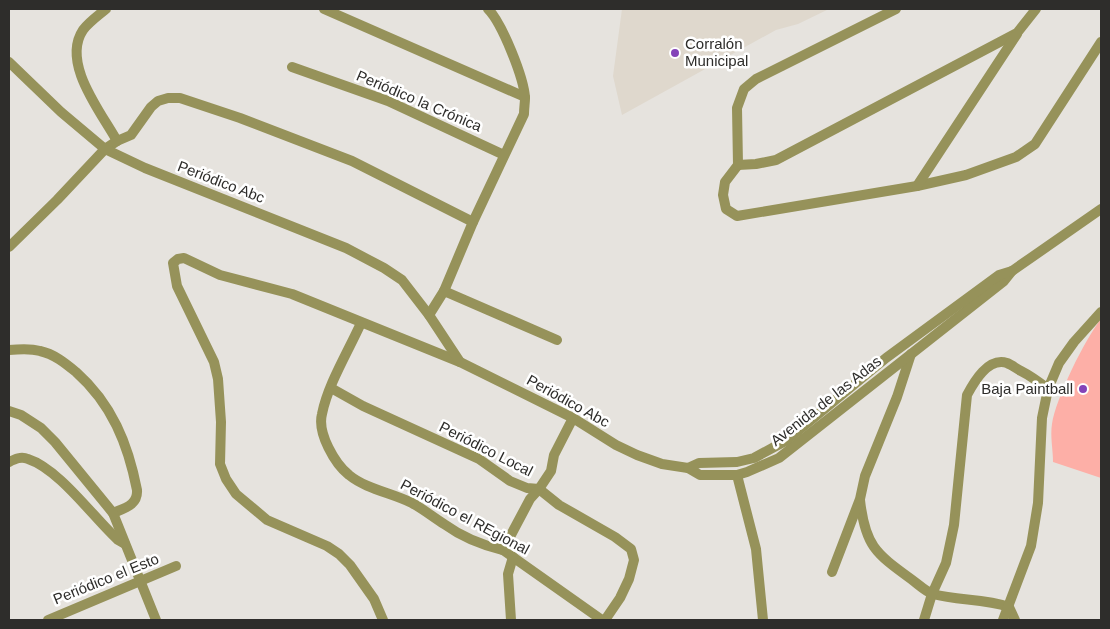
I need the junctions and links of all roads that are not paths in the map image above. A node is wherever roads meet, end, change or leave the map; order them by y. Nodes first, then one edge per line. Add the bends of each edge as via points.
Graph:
1 (106, 9) edge
2 (324, 9) edge
3 (488, 9) edge
4 (896, 9) edge
5 (1036, 9) edge
6 (1017, 33) junction
7 (1101, 42) edge
8 (9, 62) edge
9 (292, 67) dead end
10 (525, 97) junction
11 (116, 141) junction
12 (106, 149) junction
13 (504, 155) junction
14 (738, 165) junction
15 (917, 186) junction
16 (1101, 209) edge
17 (473, 222) junction
18 (9, 247) edge
19 (1012, 271) junction
20 (444, 291) junction
21 (1101, 312) edge
22 (429, 316) junction
23 (362, 324) junction
24 (557, 340) dead end
25 (9, 350) edge
26 (911, 354) junction
27 (460, 362) junction
28 (331, 388) junction
29 (1048, 389) junction
30 (9, 411) edge
31 (573, 418) junction
32 (9, 462) edge
33 (688, 468) junction
34 (737, 474) junction
35 (540, 489) junction
36 (860, 499) junction
37 (113, 513) junction
38 (126, 544) junction
39 (503, 550) junction
40 (513, 557) junction
41 (176, 566) dead end
42 (832, 572) dead end
43 (141, 581) junction
44 (932, 594) junction
45 (1008, 607) junction
46 (48, 620) edge
47 (156, 620) edge
48 (384, 620) edge
49 (511, 620) edge
50 (604, 620) edge
51 (763, 620) edge
52 (924, 620) edge
53 (1003, 620) edge
54 (1015, 620) edge

1 - 11 street via 84,30 77,44 76,59 82,80
2 - 10 street
3 - 10 street via 504,35
4 - 14 street via 756,79 744,89 737,108
5 - 6 street
6 - 14 street via 776,160
6 - 15 street
7 - 15 street via 1035,144 1016,157 974,172
8 - 12 street, Periódico Abc via 61,112
9 - 13 street, Periódico la Crónica via 388,101
10 - 13 street via 524,114
11 - 12 street
11 - 17 street via 131,135 158,101 180,98 352,162
12 - 18 street
12 - 22 street, Periódico Abc via 144,168 346,248 402,280
13 - 17 street
14 - 15 street via 725,182 723,195 726,209 737,216
16 - 19 street, Avenida de las Adas
17 - 20 street
19 - 26 street, Avenida de las Adas via 1004,281
19 - 33 street, Avenida de las Adas via 1000,275 886,358 787,440 754,458 699,463
20 - 22 street
20 - 24 street
21 - 29 street via 1064,356
22 - 27 street, Periódico Abc
23 - 27 street
23 - 28 street, Periódico el REgional
23 - 48 street via 292,294 220,275 184,258 174,263 177,286 214,362 221,422 220,464 226,479 236,494 267,520 339,554 374,599
25 - 37 street via 38,350 49,354 83,378 103,400 127,450 138,497 133,504
26 - 34 street, Avenida de las Adas via 778,458
26 - 36 street via 865,476
27 - 31 street, Periódico Abc
28 - 35 street, Periódico Local via 479,459 510,481
28 - 39 street, Periódico el REgional via 321,416 322,430 334,457 349,475 412,503 463,536 484,546
29 - 44 street via 1005,362 994,363 984,370 966,395 954,525 946,563
29 - 45 street via 1042,418 1038,503 1031,546
30 - 37 street via 41,428
31 - 33 street, Periódico Abc via 637,455 662,464
31 - 35 street
32 - 38 street via 26,458 40,464 55,475 118,540
33 - 34 street, Avenida de las Adas via 700,475
34 - 51 street via 756,549
35 - 39 street via 530,499
35 - 50 street, Periódico Local via 559,505 619,540 634,554 620,598
36 - 42 street
36 - 44 street via 866,535 875,550
37 - 38 street
38 - 43 street
39 - 40 street, Periódico el REgional
40 - 49 street via 508,574
40 - 50 street, Periódico el REgional
41 - 43 street, Periódico el Esto
43 - 46 street, Periódico el Esto
43 - 47 street
44 - 45 street via 997,602
44 - 52 street
45 - 53 street
45 - 54 street

